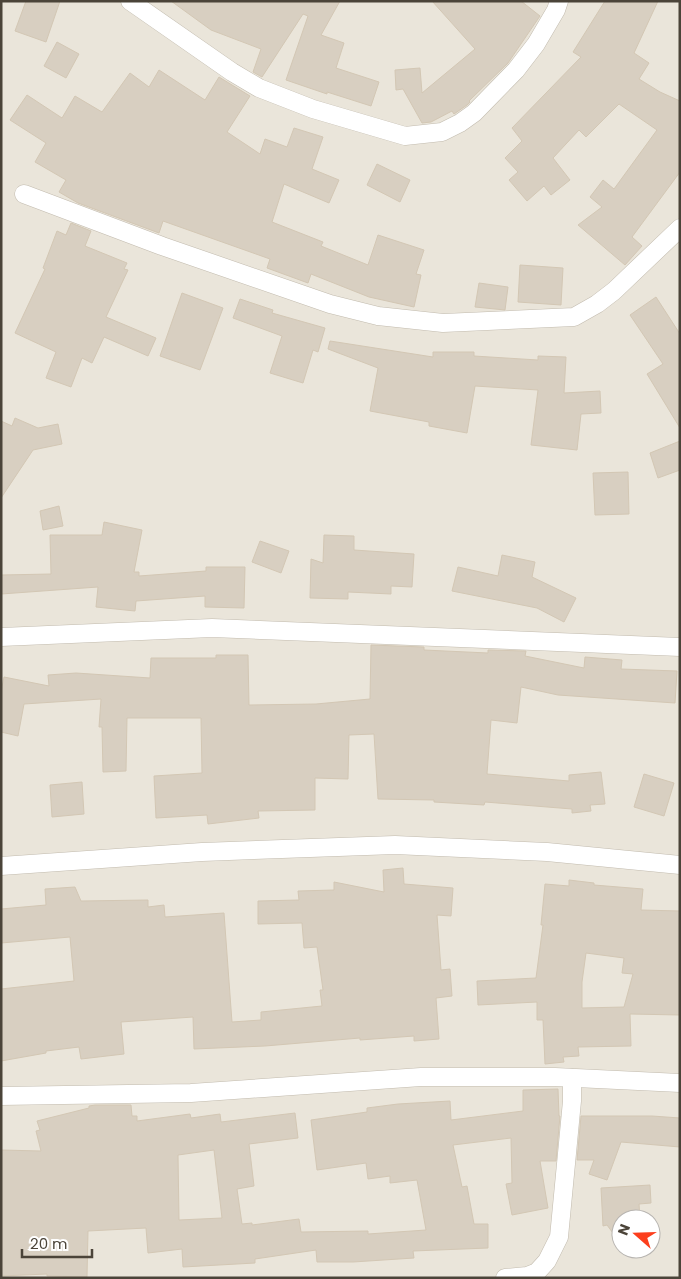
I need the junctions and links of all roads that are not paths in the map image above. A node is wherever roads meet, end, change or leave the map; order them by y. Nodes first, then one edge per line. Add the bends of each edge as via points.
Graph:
1 (130, 1) edge
2 (559, 1) edge
3 (24, 194) dead end
4 (680, 228) edge
5 (1, 636) edge
6 (680, 646) edge
7 (680, 865) edge
8 (1, 866) edge
9 (572, 1078) junction
10 (680, 1083) edge
11 (1, 1096) edge
12 (505, 1278) edge

1 - 2 street via 259,88 313,109 406,136 442,132 474,113 516,70 536,44
3 - 4 street via 330,304 378,316 444,323 574,317 614,291
5 - 6 street via 212,628
7 - 8 street via 547,852 395,845 202,852
9 - 10 street
9 - 11 street via 421,1077 191,1093
9 - 12 street via 559,1237 547,1261 537,1272

